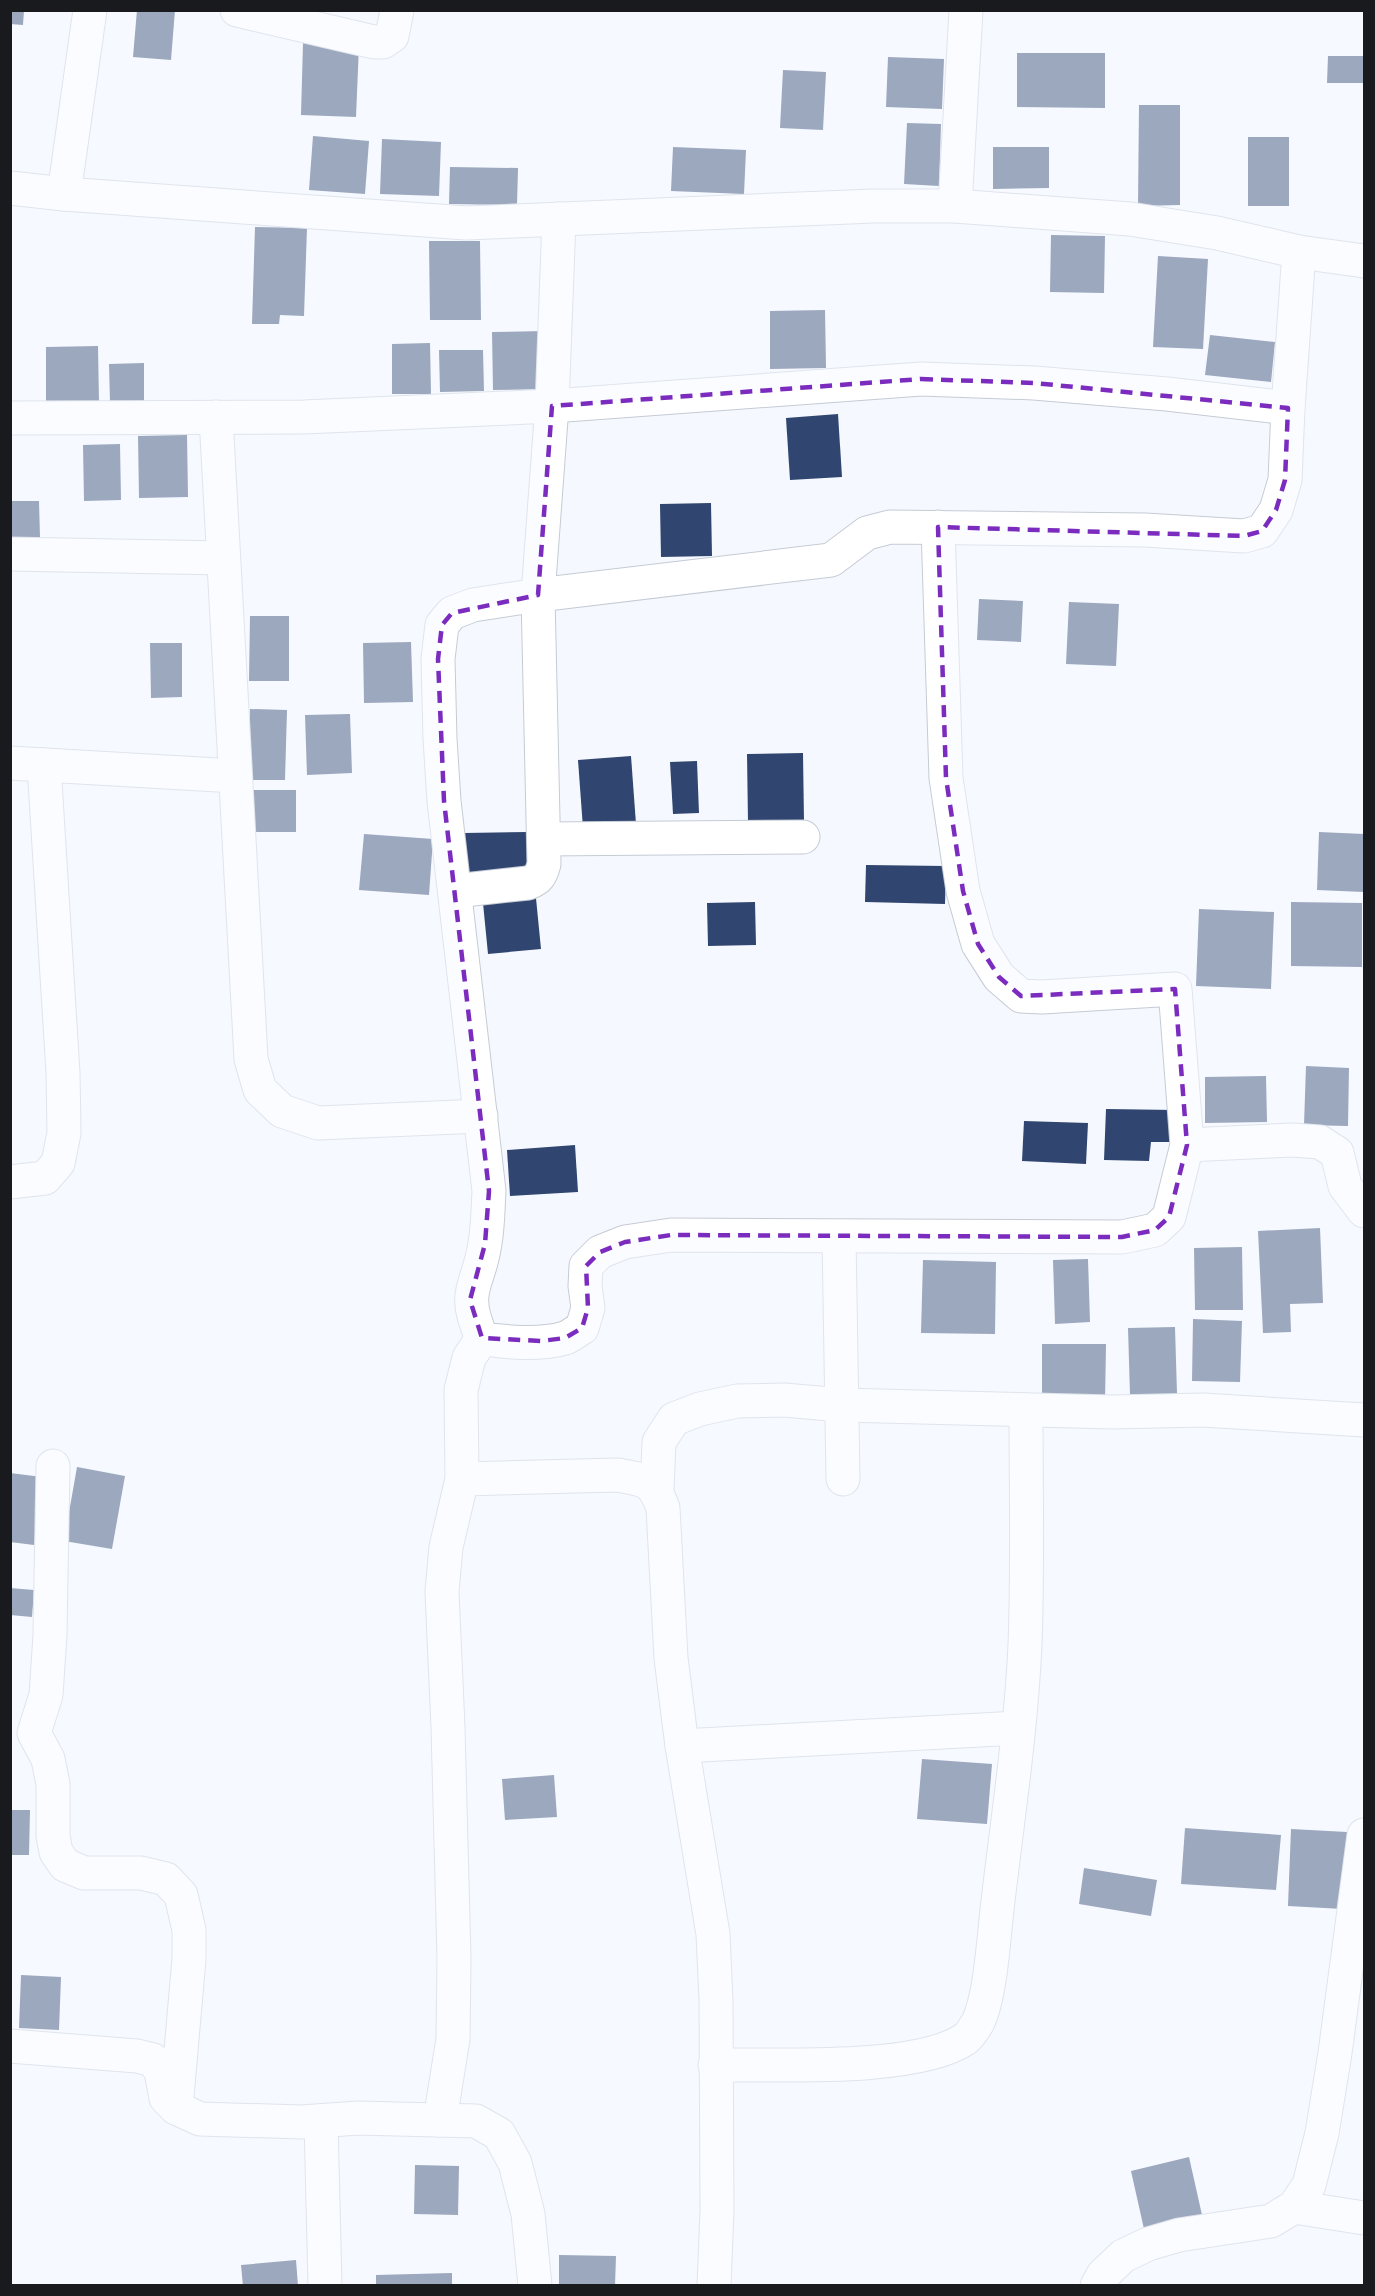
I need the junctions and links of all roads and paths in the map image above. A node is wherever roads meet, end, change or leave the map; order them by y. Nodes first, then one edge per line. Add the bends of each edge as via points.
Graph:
1 (90, 10) edge
2 (237, 10) edge
3 (397, 10) edge
4 (966, 10) edge
5 (10, 188) edge
6 (64, 194) junction
7 (955, 206) junction
8 (558, 219) junction
9 (1299, 252) junction
10 (1365, 261) edge
11 (552, 406) junction
12 (1288, 408) junction
13 (216, 417) junction
14 (10, 418) edge
15 (938, 527) junction
16 (10, 554) edge
17 (223, 558) junction
18 (538, 595) junction
19 (10, 763) edge
20 (44, 765) junction
21 (235, 776) junction
22 (803, 837) dead end
23 (544, 839) junction
24 (455, 891) junction
25 (481, 1116) junction
26 (1187, 1145) junction
27 (10, 1182) edge
28 (1365, 1211) edge
29 (839, 1237) junction
30 (482, 1338) junction
31 (842, 1405) junction
32 (1026, 1410) junction
33 (1365, 1420) edge
34 (53, 1466) dead end
35 (462, 1479) junction
36 (843, 1479) dead end
37 (657, 1490) junction
38 (1018, 1728) junction
39 (682, 1746) junction
40 (1365, 1835) edge
41 (10, 2046) edge
42 (715, 2065) junction
43 (176, 2109) junction
44 (440, 2120) junction
45 (321, 2121) junction
46 (1294, 2207) junction
47 (1365, 2218) edge
48 (325, 2286) edge
49 (535, 2286) edge
50 (714, 2286) edge
51 (1097, 2286) edge

1 - 6 street
2 - 3 street via 383,42 392,36
4 - 7 street
5 - 6 street
6 - 8 street via 466,223
7 - 8 street
7 - 9 street via 1130,219
8 - 11 street
9 - 10 street
9 - 12 street
11 - 12 street via 921,379 1034,383
11 - 13 street
11 - 18 street
12 - 15 street via 1285,480 1276,510 1262,531 1244,536 1145,530
13 - 14 street
13 - 17 street
15 - 18 street via 890,527 867,533 831,561
15 - 26 street via 946,778 963,891 978,944 999,977 1021,996 1175,989
16 - 17 street
17 - 21 street
18 - 23 street
18 - 24 street via 473,605 452,614 442,625 438,659 440,739
19 - 20 street
20 - 21 street
20 - 27 street via 64,1133 58,1163 45,1179
21 - 25 street via 251,1059 261,1090 282,1112 318,1123
22 - 23 street
23 - 24 street via 544,864 537,880
24 - 25 street
25 - 30 street via 489,1191 485,1244 470,1300
26 - 28 street via 1320,1142 1337,1154 1345,1186
26 - 29 street via 1169,1217 1155,1230 1122,1237
29 - 30 street via 671,1235 625,1242 600,1252 586,1266 588,1308 582,1328 565,1338 541,1341 500,1342
29 - 31 street
30 - 35 street via 469,1358 461,1390
31 - 32 street
31 - 36 street
31 - 37 street via 737,1401 700,1408 674,1419 659,1442
32 - 33 street via 1203,1410
32 - 38 street via 1025,1645
34 - 43 street via 46,1695 34,1733 48,1759 53,1784 56,1852 65,1865 84,1873 141,1873 166,1879 181,1895 189,1930 189,1959
35 - 37 street via 618,1475 642,1479
35 - 44 street via 446,1547 442,1592 454,1971 453,2039
37 - 39 street via 663,1508 671,1658
38 - 39 street
38 - 42 street via 986,1994 978,2021 967,2038 946,2050 856,2063
39 - 42 street via 713,1934
40 - 46 street via 1322,2133 1309,2186
41 - 43 street via 153,2060 161,2071 166,2098
42 - 50 street
43 - 45 street via 200,2119
44 - 45 street
44 - 49 street via 476,2121 499,2134 515,2163 528,2214
45 - 48 street
46 - 47 street
46 - 51 street via 1271,2221 1179,2235 1148,2244 1122,2256

